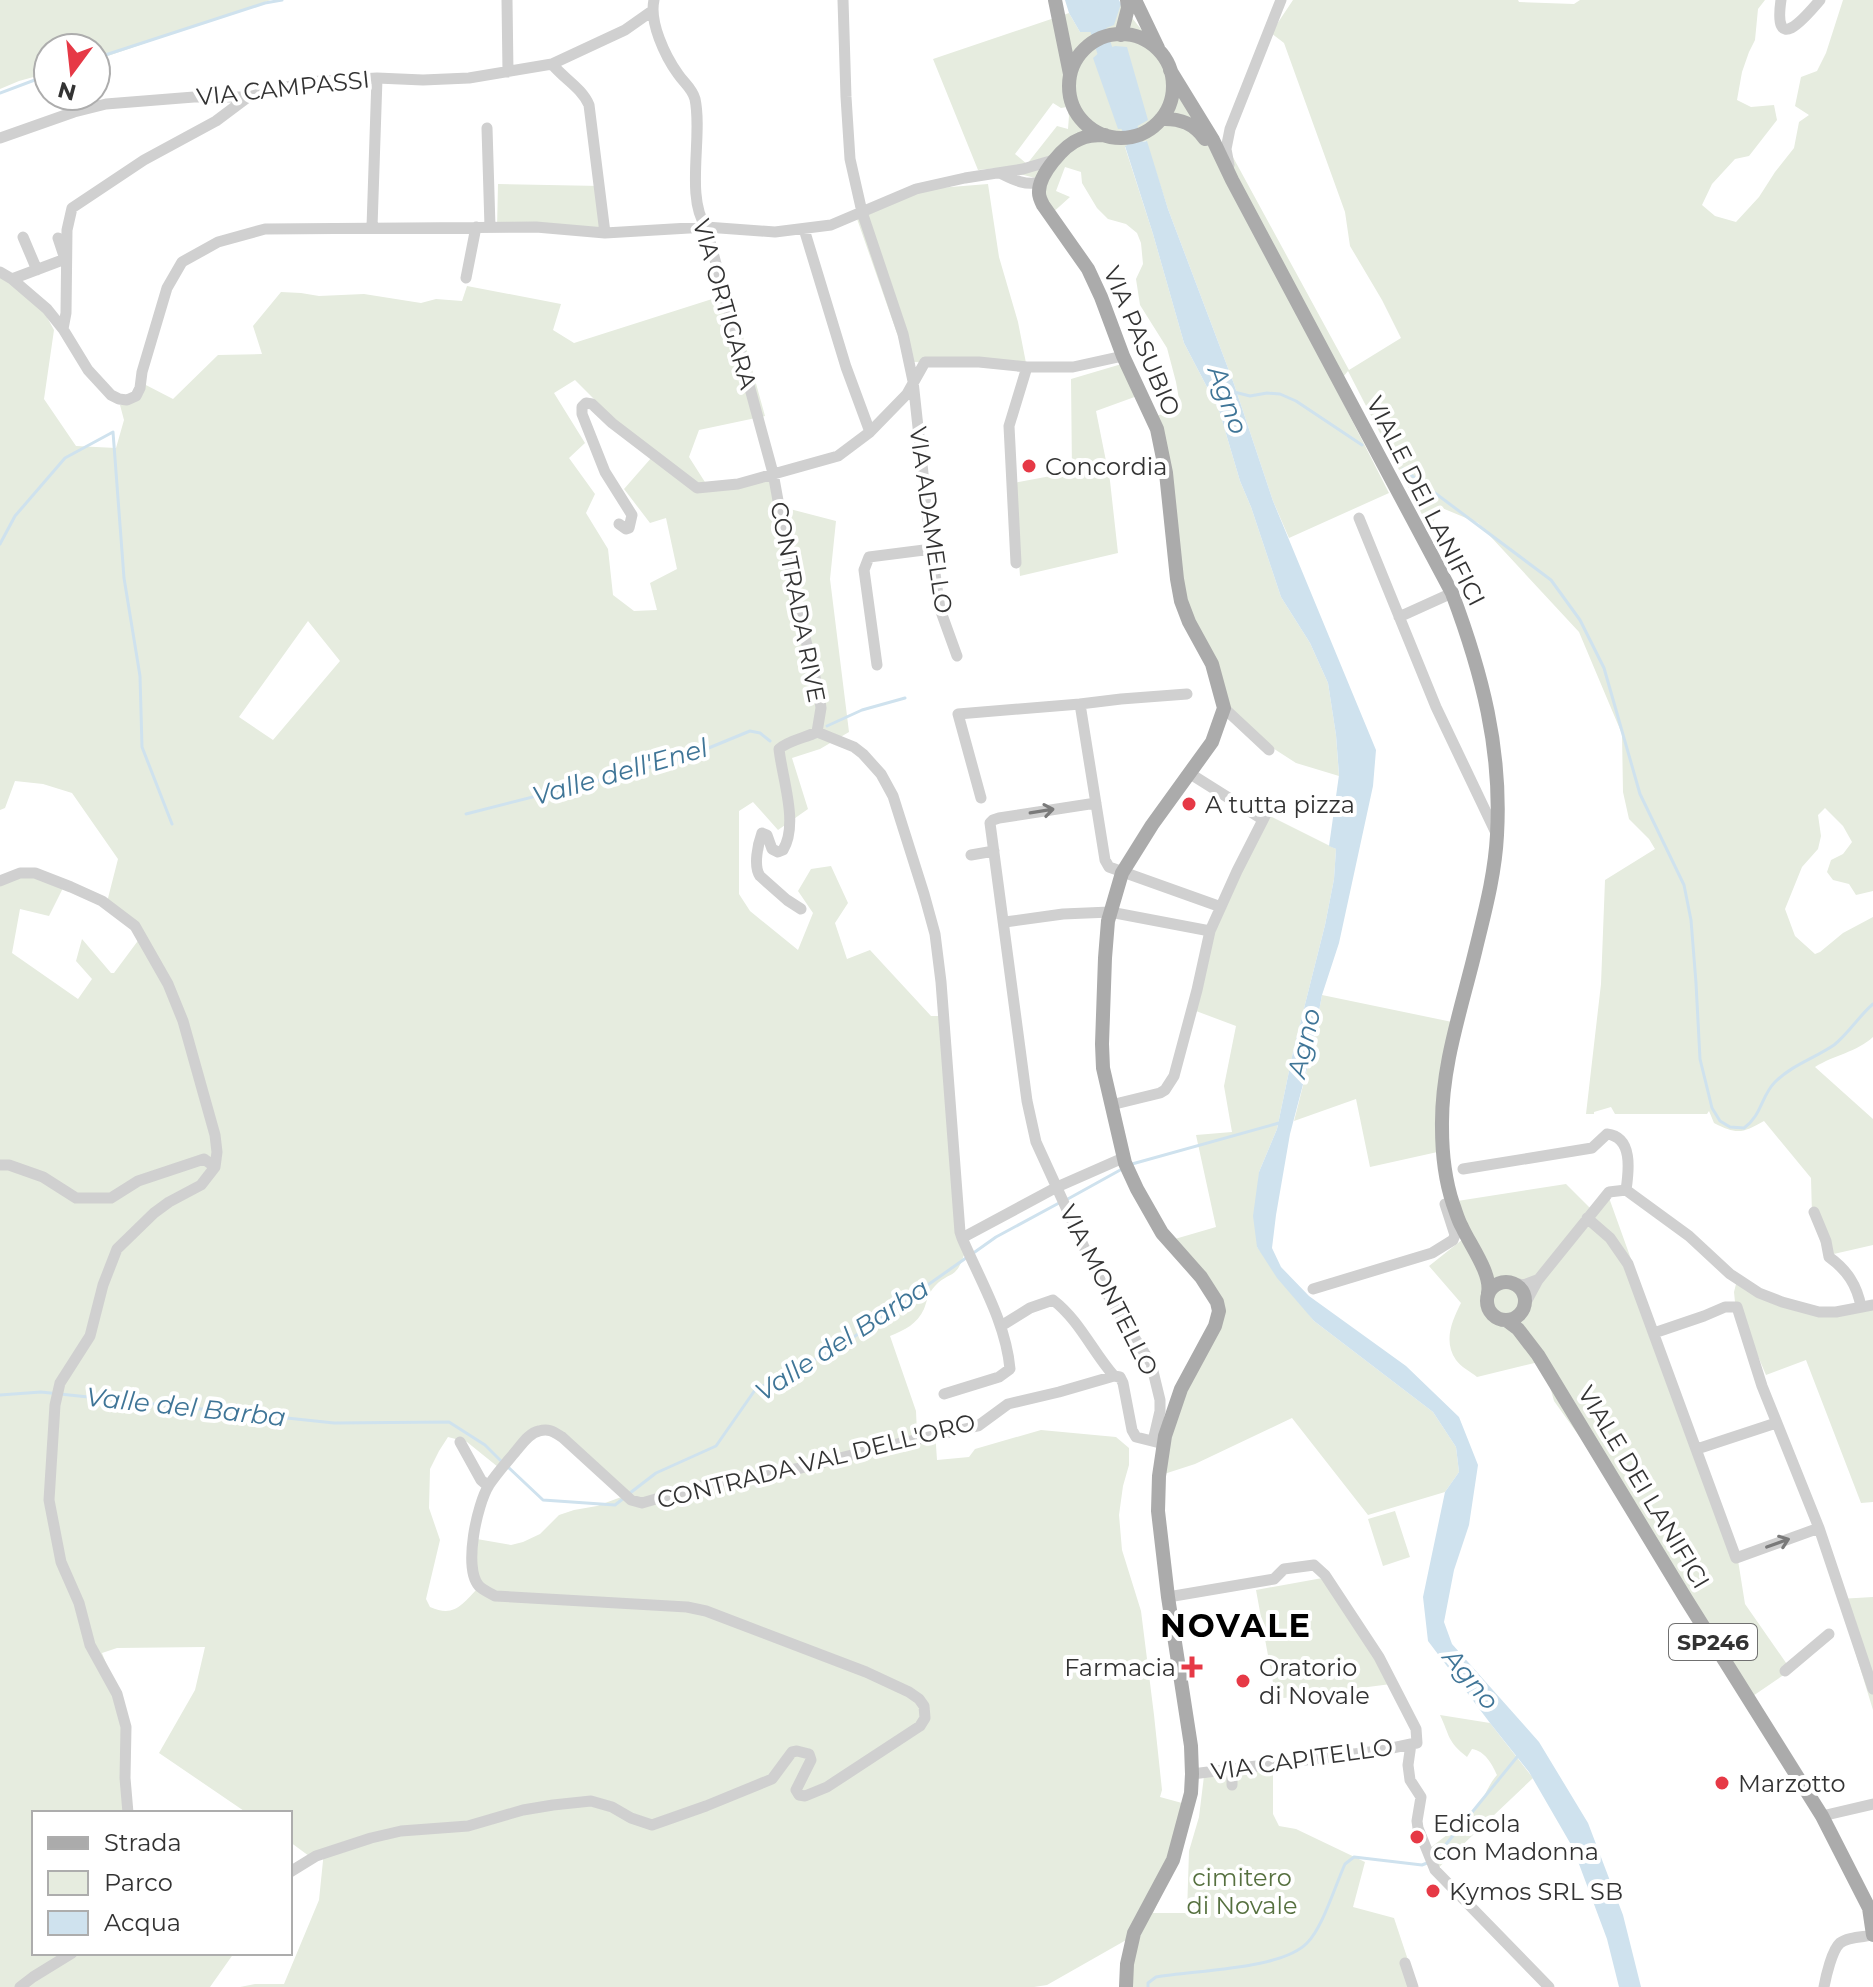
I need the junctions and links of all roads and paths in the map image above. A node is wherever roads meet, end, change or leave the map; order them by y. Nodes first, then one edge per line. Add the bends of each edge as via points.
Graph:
1 (507, 0) edge
2 (843, 0) edge
3 (1127, 0) edge
4 (1135, 0) edge
5 (1281, 0) edge
6 (1781, 0) edge
7 (1820, 0) edge
8 (653, 5) edge
9 (1057, 6) edge
10 (1121, 35) junction
11 (1090, 43) junction
12 (1160, 52) junction
13 (552, 64) junction
14 (1170, 70) junction
15 (508, 72) junction
16 (1070, 76) junction
17 (377, 78) junction
18 (248, 97) junction
19 (1076, 110) junction
20 (1156, 124) junction
21 (487, 128) dead end
22 (1230, 129) junction
23 (1105, 135) junction
24 (0, 138) edge
25 (1213, 140) junction
26 (1068, 145) junction
27 (1057, 159) junction
28 (1000, 172) junction
29 (1232, 180) junction
30 (1019, 182) junction
31 (1041, 182) junction
32 (1043, 205) junction
33 (862, 212) junction
34 (372, 227) junction
35 (476, 227) junction
36 (490, 227) junction
37 (706, 227) junction
38 (804, 229) junction
39 (605, 233) junction
40 (23, 237) dead end
41 (58, 238) dead end
42 (65, 259) junction
43 (37, 270) junction
44 (0, 272) edge
45 (466, 278) dead end
46 (12, 279) junction
47 (63, 329) junction
48 (1123, 356) junction
49 (1027, 367) junction
50 (913, 381) junction
51 (870, 432) junction
52 (773, 473) junction
53 (1359, 518) dead end
54 (625, 529) dead end
55 (932, 549) junction
56 (1016, 563) dead end
57 (1452, 593) junction
58 (1399, 617) junction
59 (957, 656) dead end
60 (877, 665) dead end
61 (1187, 694) dead end
62 (1080, 704) junction
63 (1224, 708) junction
64 (817, 732) junction
65 (1269, 750) dead end
66 (1189, 773) junction
67 (981, 798) dead end
68 (1096, 803) junction
69 (1497, 836) junction
70 (994, 851) junction
71 (971, 855) dead end
72 (1122, 873) junction
73 (0, 881) edge
74 (1221, 907) junction
75 (801, 909) dead end
76 (1110, 912) junction
77 (1005, 922) junction
78 (1210, 931) junction
79 (1111, 1105) junction
80 (0, 1165) edge
81 (1126, 1165) junction
82 (215, 1167) junction
83 (1463, 1169) dead end
84 (1058, 1190) junction
85 (1626, 1190) junction
86 (1453, 1202) junction
87 (1814, 1212) dead end
88 (1587, 1218) junction
89 (962, 1238) junction
90 (1470, 1241) junction
91 (1538, 1280) junction
92 (1511, 1283) junction
93 (1313, 1289) dead end
94 (1488, 1293) junction
95 (1867, 1306) edge
96 (1523, 1308) junction
97 (1506, 1320) junction
98 (1001, 1326) junction
99 (1654, 1333) junction
100 (1538, 1355) junction
101 (1114, 1376) junction
102 (944, 1394) dead end
103 (1776, 1423) junction
104 (460, 1442) dead end
105 (1158, 1442) junction
106 (1697, 1449) junction
107 (488, 1486) junction
108 (1819, 1528) junction
109 (1168, 1597) junction
110 (1829, 1634) dead end
111 (1785, 1671) dead end
112 (1873, 1689) edge
113 (1411, 1744) junction
114 (1232, 1769) junction
115 (1192, 1774) junction
116 (1232, 1785) dead end
117 (1873, 1804) edge
118 (128, 1811) edge
119 (1822, 1816) junction
120 (292, 1871) edge
121 (1873, 1935) edge
122 (69, 1955) edge
123 (1405, 1963) dead end
124 (20, 1987) edge
125 (1126, 1987) edge
126 (1413, 1987) edge
127 (1549, 1987) edge
128 (1824, 1987) edge

1 - 15 street
2 - 33 street, VIA ADAMELLO via 850,159
3 - 10 main road
4 - 12 main road
5 - 22 street
6 - 7 street via 1781,24 1790,29
8 - 13 street, VIA CAMPASSI via 625,30
8 - 37 street, VIA ORTIGARA via 669,61 694,96 697,204
9 - 11 main road via 1073,33
9 - 16 main road
10 - 11 main road
10 - 12 main road via 1136,37
11 - 16 main road
12 - 14 main road
13 - 15 street, VIA CAMPASSI
13 - 39 street via 589,105
14 - 20 main road via 1170,104
14 - 25 main road, VIALE DEI LANIFICI
15 - 17 street, VIA CAMPASSI via 439,80
16 - 19 main road
17 - 18 street, VIA CAMPASSI via 306,82
17 - 34 street
18 - 24 street, VIA CAMPASSI via 106,104
18 - 42 street via 72,208
19 - 23 main road via 1093,130
19 - 26 main road
20 - 23 main road via 1136,136
20 - 29 main road, VIALE DEI LANIFICI via 1175,118 1188,123
21 - 36 street
22 - 25 street
22 - 29 street via 1226,149
23 - 26 main road
25 - 29 main road, VIALE DEI LANIFICI
26 - 27 main road
27 - 28 street
27 - 31 main road
28 - 30 street
28 - 33 street via 916,189
29 - 57 main road, VIALE DEI LANIFICI
30 - 31 street
30 - 32 street
31 - 32 main road
32 - 48 main road, VIA PASUBIO via 1088,269
33 - 38 street
33 - 50 street, VIA ADAMELLO via 903,334
34 - 35 street
34 - 47 street via 265,229 218,242 182,262 167,288 140,388 127,400 111,395 88,370
35 - 36 street
35 - 45 street
36 - 39 street
37 - 38 street
37 - 39 street
37 - 52 street, VIA ORTIGARA
38 - 51 street
40 - 43 street
41 - 42 street
42 - 43 street
42 - 47 street
43 - 46 street
44 - 46 street
46 - 47 street
48 - 49 street via 1073,367
48 - 63 main road, VIA PASUBIO via 1157,429 1181,601 1212,664
49 - 50 street via 925,362
49 - 56 street via 1009,426
50 - 51 street
50 - 55 street, VIA ADAMELLO
51 - 52 street via 838,456
52 - 54 street via 738,484 697,488 586,403 582,414 605,472 632,515
52 - 64 street, CONTRADA RIVE via 819,693
53 - 58 street
55 - 59 street, VIA ADAMELLO via 940,609
55 - 60 street via 869,557 864,570
57 - 58 street
57 - 69 main road, VIALE DEI LANIFICI via 1488,709 1497,769
58 - 69 street
61 - 62 street
62 - 67 street via 958,714
62 - 68 street
63 - 65 street
63 - 66 main road via 1212,742
64 - 75 street via 779,749 788,842 778,852 762,833 755,865 760,876
64 - 89 street via 854,747 881,774 924,894 941,982
66 - 72 main road
66 - 74 street via 1262,815
70 -> 68 street, VIA MONTELLO via 993,820
68 - 72 street via 1105,860
69 - 86 main road, VIALE DEI LANIFICI via 1487,905 1442,1094 1443,1145
70 - 71 street
70 - 77 street, VIA MONTELLO
72 - 74 street
72 - 76 main road
73 - 82 street via 35,873 102,901 135,926 183,1021 215,1135
74 - 78 street
76 - 77 street
76 - 78 street
76 - 79 main road via 1102,1044
77 - 84 street, VIA MONTELLO via 1027,1101 1036,1142
78 - 79 street via 1174,1076 1160,1093
79 - 81 main road
80 - 82 street via 43,1177 76,1198 111,1198 138,1181 204,1159
81 - 84 street
81 - 105 main road via 1162,1233 1213,1293 1219,1311
82 - 118 street via 201,1185 154,1213 117,1249 90,1336 60,1383 55,1405 49,1500 61,1562 126,1727
83 - 85 street via 1592,1148 1607,1134 1615,1135 1629,1161
84 - 89 street
84 - 105 street, VIA MONTELLO via 1113,1305 1151,1363 1160,1400
85 - 88 street via 1609,1192
85 - 95 street via 1759,1293 1819,1312
86 - 90 main road, VIALE DEI LANIFICI
86 - 93 street via 1445,1204 1453,1240 1421,1257
87 - 95 street via 1829,1257 1849,1275
88 - 91 street
88 - 99 street via 1628,1264
89 - 98 street
90 - 92 main road, VIALE DEI LANIFICI via 1495,1275
90 - 94 main road, VIALE DEI LANIFICI via 1489,1282
91 - 92 street
91 - 96 street
92 - 94 main road via 1497,1284
92 - 96 main road, VIALE DEI LANIFICI / SP246 via 1524,1295
94 - 97 main road, VIALE DEI LANIFICI / SP246 via 1489,1310
96 - 97 main road
96 - 100 main road, VIALE DEI LANIFICI / SP246
97 - 100 main road, VIALE DEI LANIFICI / SP246
98 - 101 street via 1053,1300 1068,1311
98 - 102 street via 1010,1369
99 - 103 street via 1737,1307
99 - 106 street
100 - 119 main road, VIALE DEI LANIFICI / SP246
101 - 105 street via 1123,1383 1136,1437
101 - 107 street, CONTRADA VAL DELL'ORO via 1008,1404 978,1426 816,1465 711,1483 642,1503 626,1497 552,1430 539,1431
103 - 106 street
103 - 108 street
104 - 107 street
105 - 109 main road via 1158,1511
106 -> 108 street via 1736,1558
107 - 120 street, CONTRADA VAL DELL'ORO via 471,1563 478,1586 495,1596 706,1611 909,1692 924,1706 925,1718 827,1787 805,1796 796,1790 811,1760 797,1751 772,1779 652,1825 591,1801 553,1805 468,1826 371,1838 316,1856
108 - 112 street
109 - 113 street via 1274,1579 1284,1569 1314,1565 1402,1699 1416,1729 1417,1743
109 - 115 main road
110 - 111 street
113 - 114 street, VIA CAPITELLO
113 - 127 street via 1410,1780 1421,1797 1417,1821 1435,1870
114 - 115 street, VIA CAPITELLO
114 - 116 street
115 - 125 main road via 1173,1860 1134,1933
117 - 119 street
119 - 121 main road, VIALE DEI LANIFICI / SP246 via 1869,1908
121 - 128 street via 1838,1945
122 - 124 street
123 - 126 street

